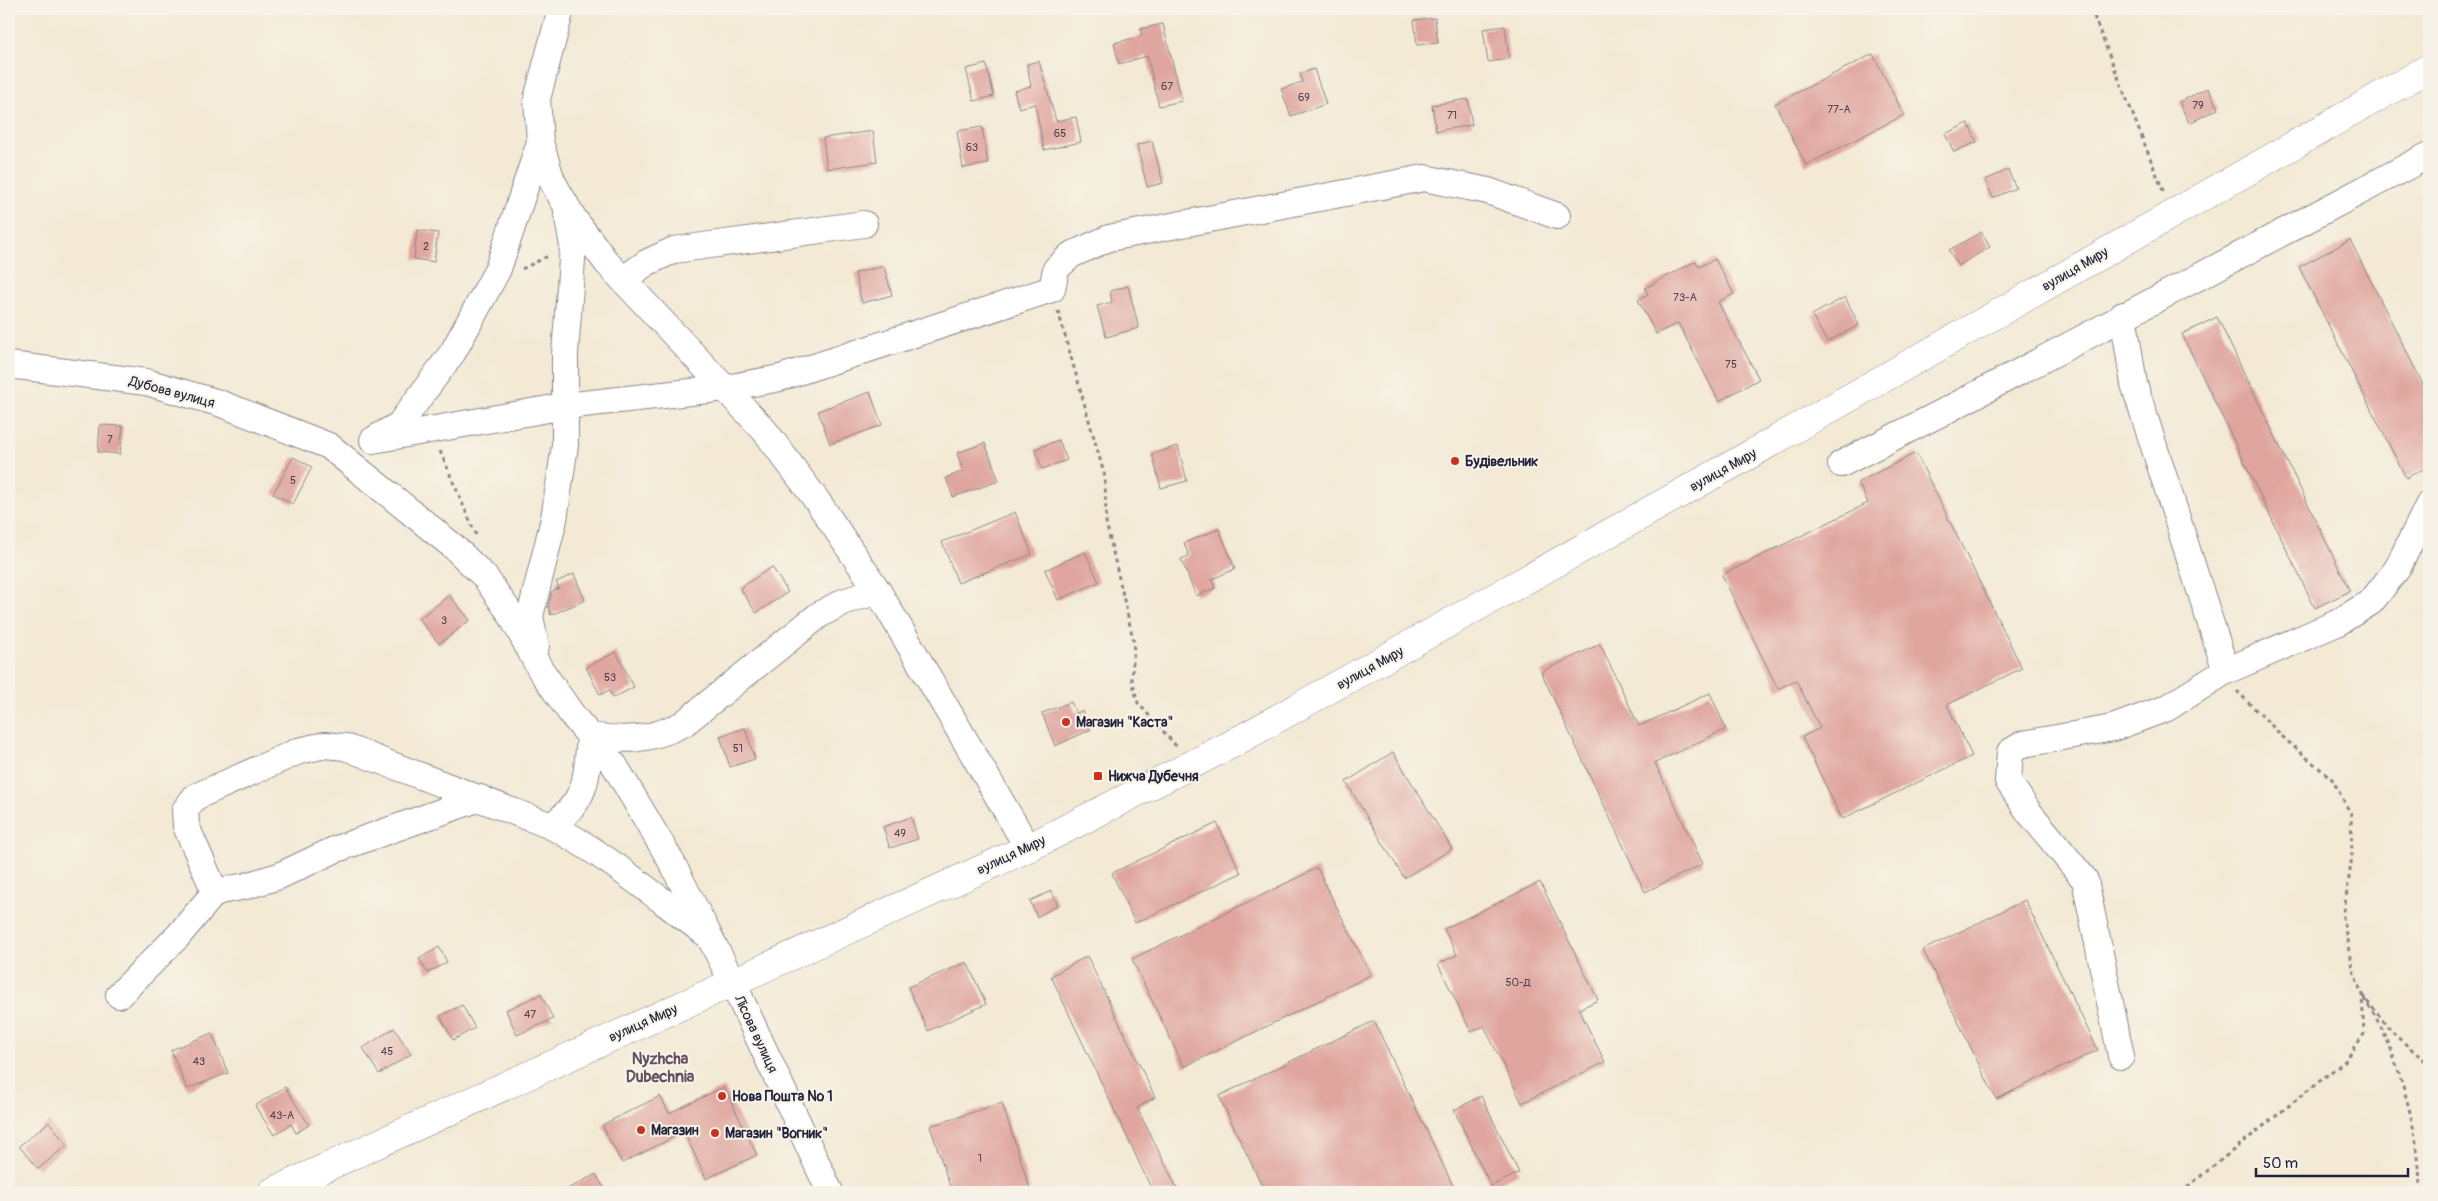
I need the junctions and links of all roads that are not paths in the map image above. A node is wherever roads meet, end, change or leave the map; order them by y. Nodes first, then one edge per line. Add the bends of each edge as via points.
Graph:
1 (560, 9) edge
2 (2429, 68) edge
3 (540, 142) junction
4 (2429, 155) edge
5 (566, 205) junction
6 (1557, 216) dead end
7 (864, 224) dead end
8 (623, 280) junction
9 (2123, 315) junction
10 (9, 365) edge
11 (726, 388) junction
12 (566, 406) junction
13 (373, 440) junction
14 (329, 446) junction
15 (1841, 464) dead end
16 (2429, 504) edge
17 (878, 591) junction
18 (540, 669) junction
19 (2226, 671) junction
20 (590, 736) junction
21 (480, 798) junction
22 (551, 826) junction
23 (1028, 848) junction
24 (215, 892) junction
25 (709, 936) junction
26 (732, 984) junction
27 (119, 995) dead end
28 (2121, 1056) dead end
29 (272, 1192) edge
30 (830, 1192) edge

1 - 3 street via 537,99
2 - 23 main road, вулиця Миру via 1369,669
3 - 5 street via 552,181
3 - 13 street via 498,269 453,352 399,425
4 - 9 street
5 - 8 street
5 - 12 street via 573,246 565,354
6 - 11 street via 1488,191 1424,178 1109,238 1066,260 1056,269 1052,289 780,378
7 - 8 street via 674,250 646,263
8 - 11 street
9 - 15 street via 1949,410
9 - 19 street via 2134,384
10 - 14 street, Дубова вулиця via 146,382 219,403
11 - 12 street
11 - 17 street via 766,431
12 - 13 street
12 - 18 street via 565,445 554,519 530,616
13 - 14 street
14 - 18 street, Лісова вулиця via 485,577 510,613
16 - 19 street via 2397,569 2371,602 2337,623
17 - 20 street via 843,602 819,615 683,724 662,735 620,740
17 - 23 street
18 - 20 street, Лісова вулиця
19 - 28 street via 2167,708 2113,728 2023,744 2010,752 2008,781 2028,811 2085,880
20 - 22 street via 586,778 579,799
20 - 25 street, Лісова вулиця via 615,766 642,808
21 - 22 street
21 - 24 street via 343,847 280,876
21 - 24 street via 345,747 325,745 298,751 196,796 185,810 186,826
22 - 25 street via 595,853
23 - 26 main road, вулиця Миру
24 - 27 street via 178,936
25 - 26 street, Лісова вулиця
26 - 29 main road, вулиця Миру
26 - 30 street, Лісова вулиця

